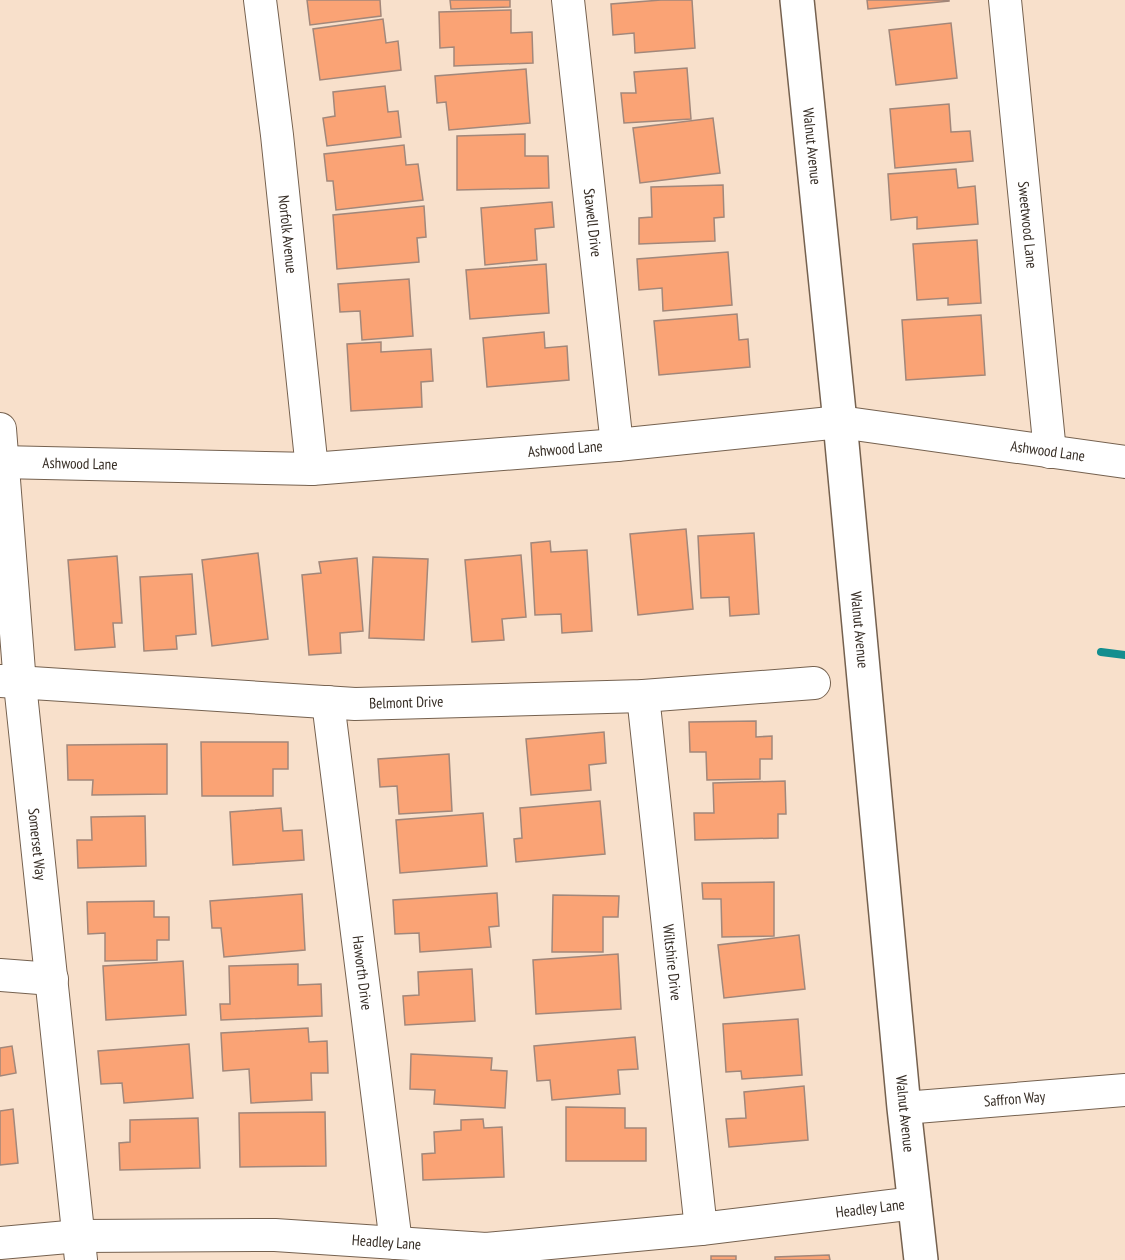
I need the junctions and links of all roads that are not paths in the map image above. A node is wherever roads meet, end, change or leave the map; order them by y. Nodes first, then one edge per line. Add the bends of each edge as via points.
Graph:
1 (260, 0) edge
2 (568, 0) edge
3 (797, 0) edge
4 (1005, 0) edge
5 (840, 422) junction
6 (0, 429) edge
7 (617, 445) junction
8 (1050, 452) junction
9 (2, 462) edge
10 (1125, 462) edge
11 (312, 469) junction
12 (10, 682) edge
13 (814, 683) dead end
14 (643, 696) junction
15 (328, 702) junction
16 (0, 975) edge
17 (52, 979) junction
18 (1125, 1090) edge
19 (904, 1108) junction
20 (915, 1203) junction
21 (702, 1229) junction
22 (0, 1243) edge
23 (396, 1243) junction
24 (80, 1248) edge
25 (921, 1260) edge

1 - 11 street, Norfolk Avenue
2 - 7 street, Stawell Drive
3 - 5 street, Walnut Avenue
4 - 8 street, Sweetwood Lane
5 - 7 street, Ashwood Lane
5 - 8 street, Ashwood Lane
5 - 19 street, Walnut Avenue
6 - 9 street, Somerset Way
7 - 11 street, Ashwood Lane
8 - 10 street, Ashwood Lane
9 - 11 street, Ashwood Lane
9 - 12 street, Somerset Way
12 - 15 street, Belmont Drive
12 - 17 street, Somerset Way
13 - 14 street, Belmont Drive
14 - 15 street, Belmont Drive
14 - 21 street, Wiltshire Drive
15 - 23 street, Haworth Drive
16 - 17 street
17 - 24 street, Somerset Way
18 - 19 street, Saffron Way
19 - 20 street, Walnut Avenue
20 - 21 street, Headley Lane
20 - 25 street, Walnut Avenue
21 - 23 street, Headley Lane via 486,1249
22 - 24 street, Headley Lane
23 - 24 street, Headley Lane via 275,1235

